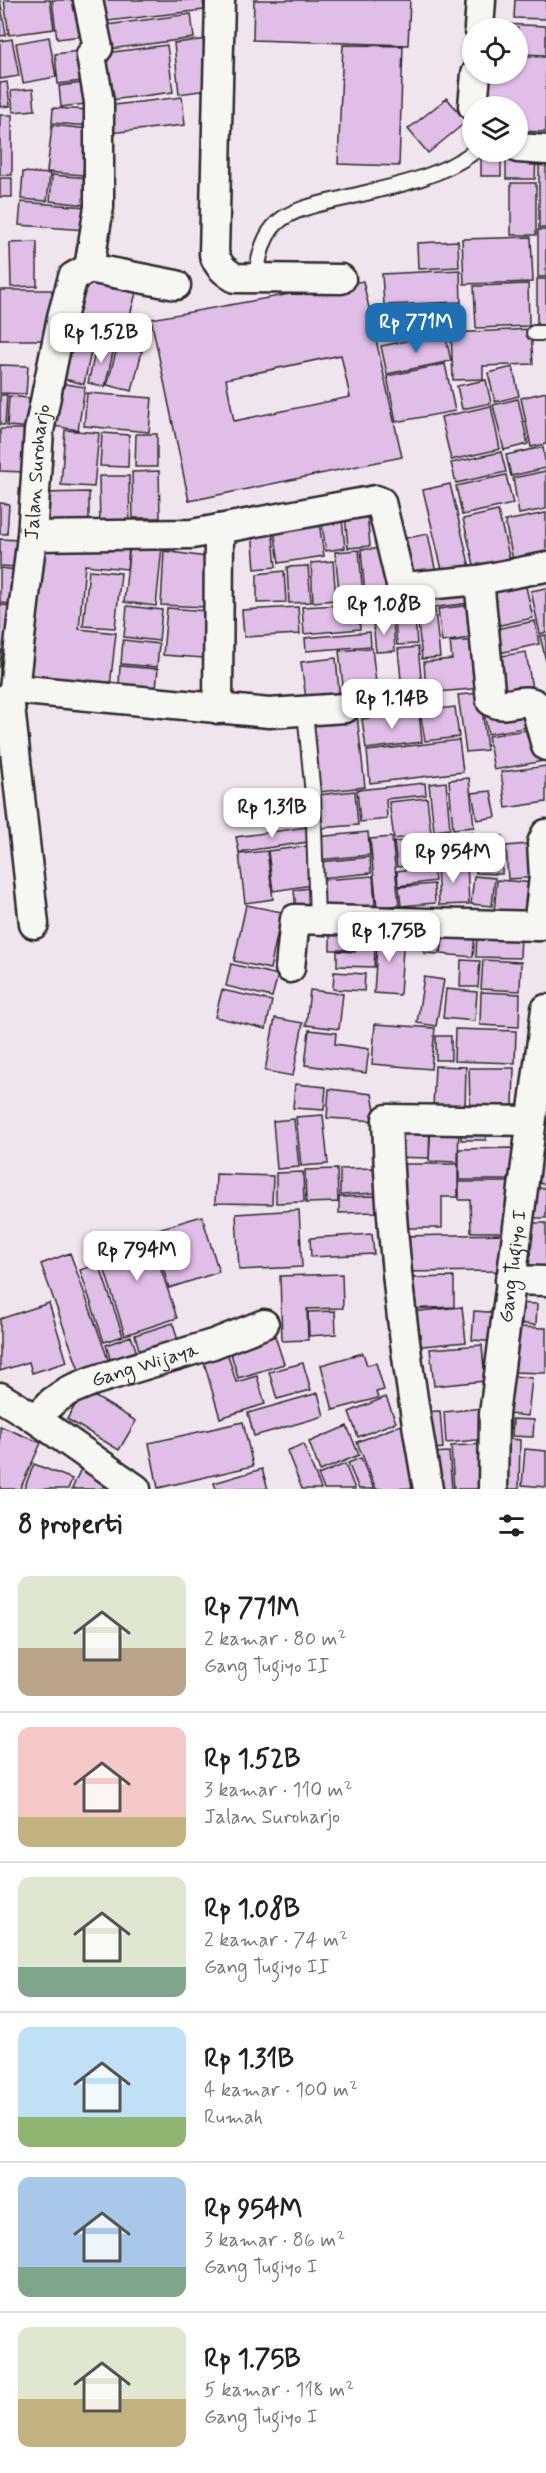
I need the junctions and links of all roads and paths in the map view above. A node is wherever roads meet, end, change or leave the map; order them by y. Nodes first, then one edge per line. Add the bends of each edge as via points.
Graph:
1 (88, 0) edge
2 (220, 0) edge
3 (481, 0) edge
4 (480, 18) edge
5 (528, 149) edge
6 (546, 150) edge
7 (462, 160) edge
8 (89, 268) junction
9 (255, 277) junction
10 (341, 279) dead end
11 (176, 285) dead end
12 (219, 529) junction
13 (32, 536) junction
14 (546, 567) edge
15 (479, 580) junction
16 (8, 696) edge
17 (345, 708) dead end
18 (218, 709) junction
19 (305, 711) junction
20 (546, 746) edge
21 (546, 834) edge
22 (317, 919) junction
23 (34, 924) dead end
24 (542, 929) edge
25 (290, 968) dead end
26 (546, 1009) edge
27 (531, 1121) junction
28 (510, 1280) junction
29 (546, 1281) edge
30 (264, 1324) dead end
31 (0, 1397) edge
32 (36, 1419) junction
33 (128, 1487) edge
34 (428, 1489) edge
35 (493, 1489) edge

1 - 8 street via 98,48 92,55 99,113 99,207
2 - 9 street via 214,254 217,263 236,278
3 - 4 street
5 - 6 street
7 - 9 lane via 429,176 309,207 278,221 265,238
8 - 11 street
8 - 13 street, Jalan Suroharjo via 74,277 62,317 39,431
9 - 10 street
12 - 13 street via 192,534
12 - 15 street via 376,500 381,502 401,585
12 - 18 street
13 - 16 street, Jalan Suroharjo
14 - 15 street
15 - 20 street via 491,701 502,705 527,701 535,704
16 - 18 street
16 - 23 street, Jalan Suroharjo
17 - 19 street
18 - 19 street
19 - 22 lane via 313,795
21 - 24 street via 542,843
22 - 24 street
22 - 25 street via 295,919
26 - 27 street, Gang Tugiyo I
27 - 28 street, Gang Tugiyo I
27 - 34 street via 387,1119 398,1300
28 - 29 street
28 - 35 street, Gang Tugiyo I via 494,1414
30 - 32 street, Gang Wijaya via 92,1381 60,1396
31 - 32 street
32 - 33 street

